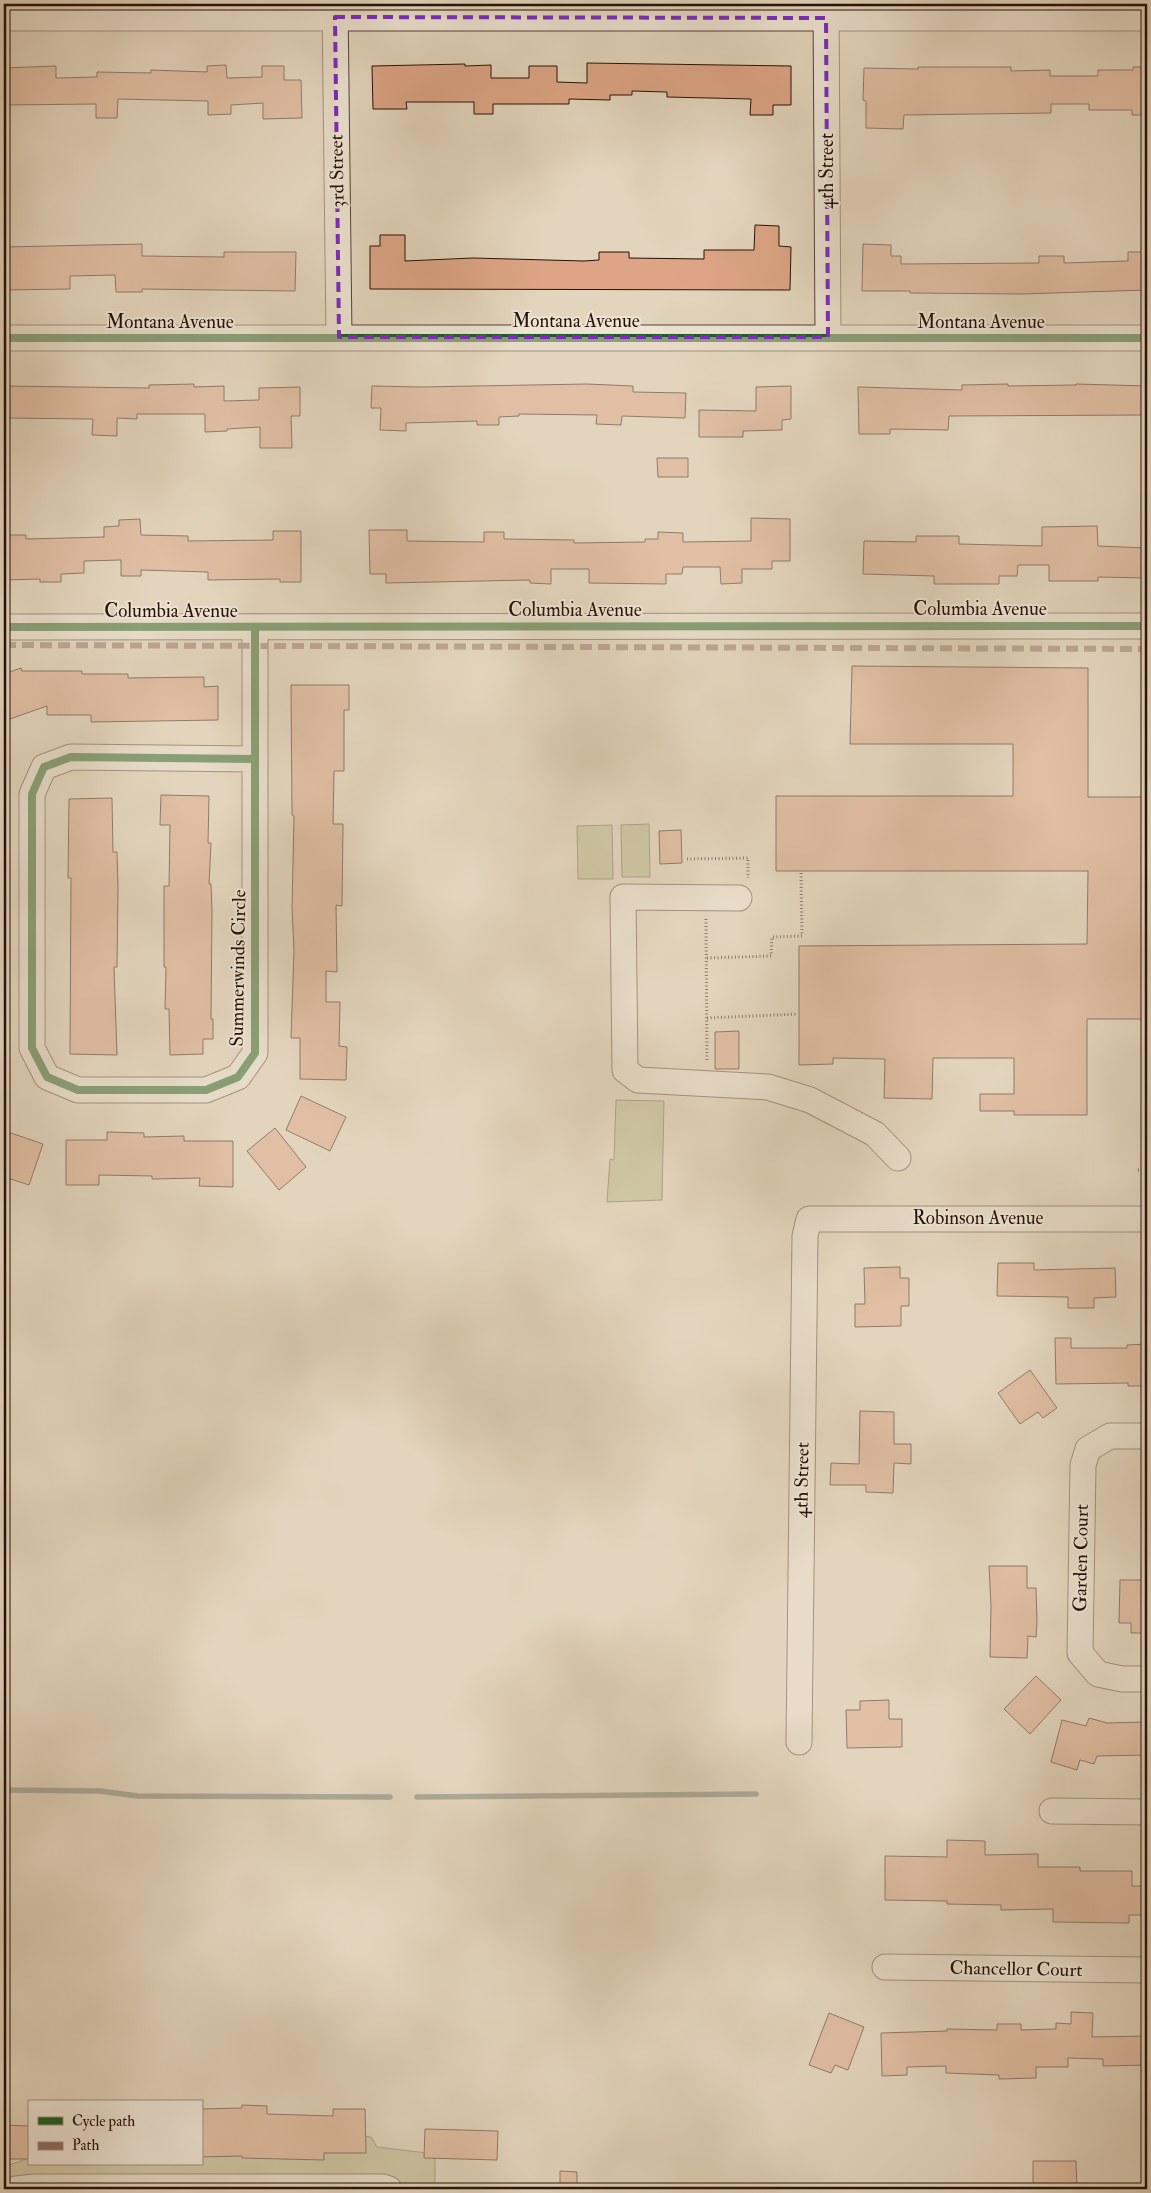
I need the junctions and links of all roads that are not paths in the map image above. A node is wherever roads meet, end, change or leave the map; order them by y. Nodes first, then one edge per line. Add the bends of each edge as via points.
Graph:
1 (335, 10) edge
2 (826, 11) edge
3 (4, 18) edge
4 (1147, 18) edge
5 (339, 337) junction
6 (828, 337) junction
7 (4, 338) edge
8 (1147, 338) edge
9 (1147, 626) edge
10 (4, 627) edge
11 (255, 627) junction
12 (255, 759) junction
13 (744, 892) road end
14 (898, 1158) dead end
15 (809, 1219) joint
16 (1147, 1219) edge
17 (1147, 1436) edge
18 (1147, 1680) edge
19 (799, 1742) dead end
20 (1052, 1811) dead end
21 (1147, 1812) edge
22 (885, 1967) dead end
23 (1147, 1970) edge
24 (18, 2189) edge
25 (389, 2189) edge

1 - 2 street
1 - 3 street
1 - 5 street, 3rd Street
2 - 4 street
2 - 6 street, 4th Street
5 - 6 street, Montana Avenue
5 - 7 street, Montana Avenue
6 - 8 street, Montana Avenue
9 - 11 street, Columbia Avenue
10 - 11 street, Columbia Avenue
11 - 12 street, Summerwinds Circle
12 - 12 street, Summerwinds Circle via 71,757 44,767 32,794 32,1048 47,1077 78,1090 206,1090 238,1077 255,1052
13 - 14 street via 623,897 625,1070 638,1080 768,1087 810,1100 875,1134
15 - 16 street, Robinson Avenue
15 - 19 street, 4th Street via 805,1236
17 - 18 street, Garden Court via 1110,1436 1088,1450 1083,1465 1080,1653 1098,1674
20 - 21 street
22 - 23 street, Chancellor Court
24 - 25 street

